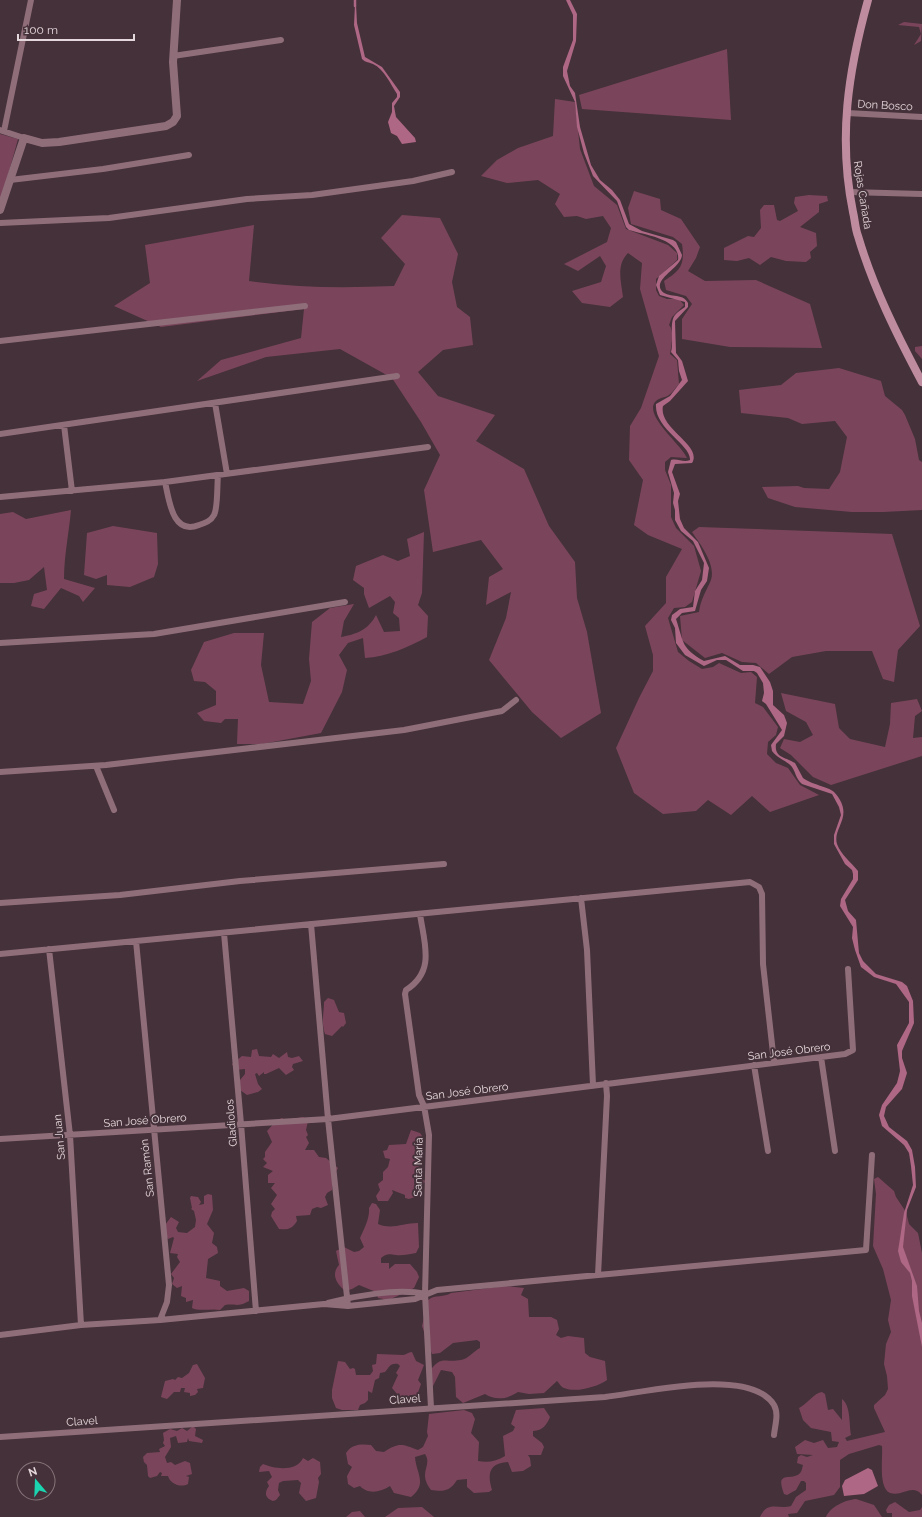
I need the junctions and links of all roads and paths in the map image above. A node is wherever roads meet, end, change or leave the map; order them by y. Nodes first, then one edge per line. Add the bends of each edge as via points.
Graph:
1 (29, 0) edge
2 (177, 0) edge
3 (868, 0) edge
4 (281, 40) dead end
5 (173, 56) junction
6 (847, 113) junction
7 (922, 117) edge
8 (2, 131) edge
9 (24, 138) junction
10 (189, 155) dead end
11 (452, 172) dead end
12 (10, 180) junction
13 (849, 192) junction
14 (922, 194) edge
15 (0, 210) edge
16 (0, 223) edge
17 (305, 306) dead end
18 (0, 341) edge
19 (397, 376) dead end
20 (922, 382) edge
21 (216, 403) junction
22 (64, 425) junction
23 (0, 434) edge
24 (428, 447) dead end
25 (227, 474) junction
26 (218, 475) junction
27 (165, 482) junction
28 (72, 491) junction
29 (0, 497) edge
30 (345, 602) dead end
31 (0, 642) edge
32 (516, 700) dead end
33 (96, 766) junction
34 (0, 772) edge
35 (114, 810) dead end
36 (444, 864) dead end
37 (581, 898) junction
38 (0, 903) edge
39 (420, 914) junction
40 (311, 924) junction
41 (224, 933) junction
42 (136, 941) junction
43 (49, 949) junction
44 (0, 954) edge
45 (848, 968) dead end
46 (821, 1057) junction
47 (774, 1062) junction
48 (754, 1065) junction
49 (606, 1083) junction
50 (593, 1085) junction
51 (424, 1106) junction
52 (328, 1119) junction
53 (241, 1124) junction
54 (153, 1130) junction
55 (70, 1135) junction
56 (0, 1139) edge
57 (768, 1150) dead end
58 (835, 1151) dead end
59 (872, 1155) dead end
60 (598, 1275) junction
61 (425, 1294) junction
62 (347, 1297) junction
63 (324, 1304) junction
64 (348, 1306) junction
65 (256, 1311) junction
66 (160, 1320) junction
67 (81, 1325) junction
68 (0, 1335) edge
69 (431, 1408) junction
70 (774, 1435) dead end
71 (0, 1437) edge

1 - 8 street
2 - 5 street
3 - 6 main road, Rojas Cañada via 859,35
4 - 5 street
5 - 9 street via 177,116 166,126 59,142 42,143
6 - 7 street, Don Bosco
6 - 13 main road, Rojas Cañada via 845,152
8 - 9 street
9 - 12 street
10 - 12 street
11 - 16 street via 413,181 312,195 247,199 108,218
12 - 15 street
13 - 14 street
13 - 20 main road, Rojas Cañada via 857,234 880,298
17 - 18 street
19 - 21 street
21 - 22 street
21 - 25 street
22 - 23 street
22 - 28 street
24 - 25 street
25 - 26 street
26 - 27 street
26 - 27 street via 215,514 209,521 197,526 181,524 173,516
27 - 28 street
28 - 29 street
30 - 31 street via 154,634
32 - 33 street via 502,711 404,730
33 - 34 street
33 - 35 street
36 - 38 street via 240,881 120,895
37 - 39 street
37 - 47 street via 750,882 759,888 762,894 763,964
37 - 50 street via 587,950
39 - 40 street
39 - 51 street, Santa María via 426,957 425,968 416,983 406,990 405,994 419,1095
40 - 41 street
40 - 52 street
41 - 42 street
41 - 53 street, Gladiolos
42 - 43 street
42 - 54 street, San Ramón
43 - 44 street
43 - 55 street, San Juan
45 - 46 street, San José Obrero via 853,1050 845,1054
46 - 47 street, San José Obrero
46 - 58 street
47 - 48 street, San José Obrero
48 - 49 street, San José Obrero
48 - 57 street
49 - 50 street, San José Obrero
49 - 60 street via 608,1096
50 - 51 street, San José Obrero
51 - 52 street, San José Obrero
51 - 61 street, Santa María via 429,1135
52 - 53 street, San José Obrero
52 - 62 street
53 - 54 street, San José Obrero
53 - 65 street, Gladiolos
54 - 55 street, San José Obrero
54 - 66 street, San Ramón via 169,1285 167,1302
55 - 56 street, San José Obrero
55 - 67 street, San Juan
59 - 60 street via 866,1250
60 - 61 street via 437,1290
61 - 62 street via 412,1291
61 - 64 street via 415,1299
61 - 69 street, Santa María
62 - 63 street
62 - 64 street
63 - 64 street
63 - 65 street
65 - 66 street
66 - 67 street
67 - 68 street
69 - 70 street, Clavel via 605,1397 678,1385 736,1385 752,1390 774,1405 777,1416
69 - 71 street, Clavel

